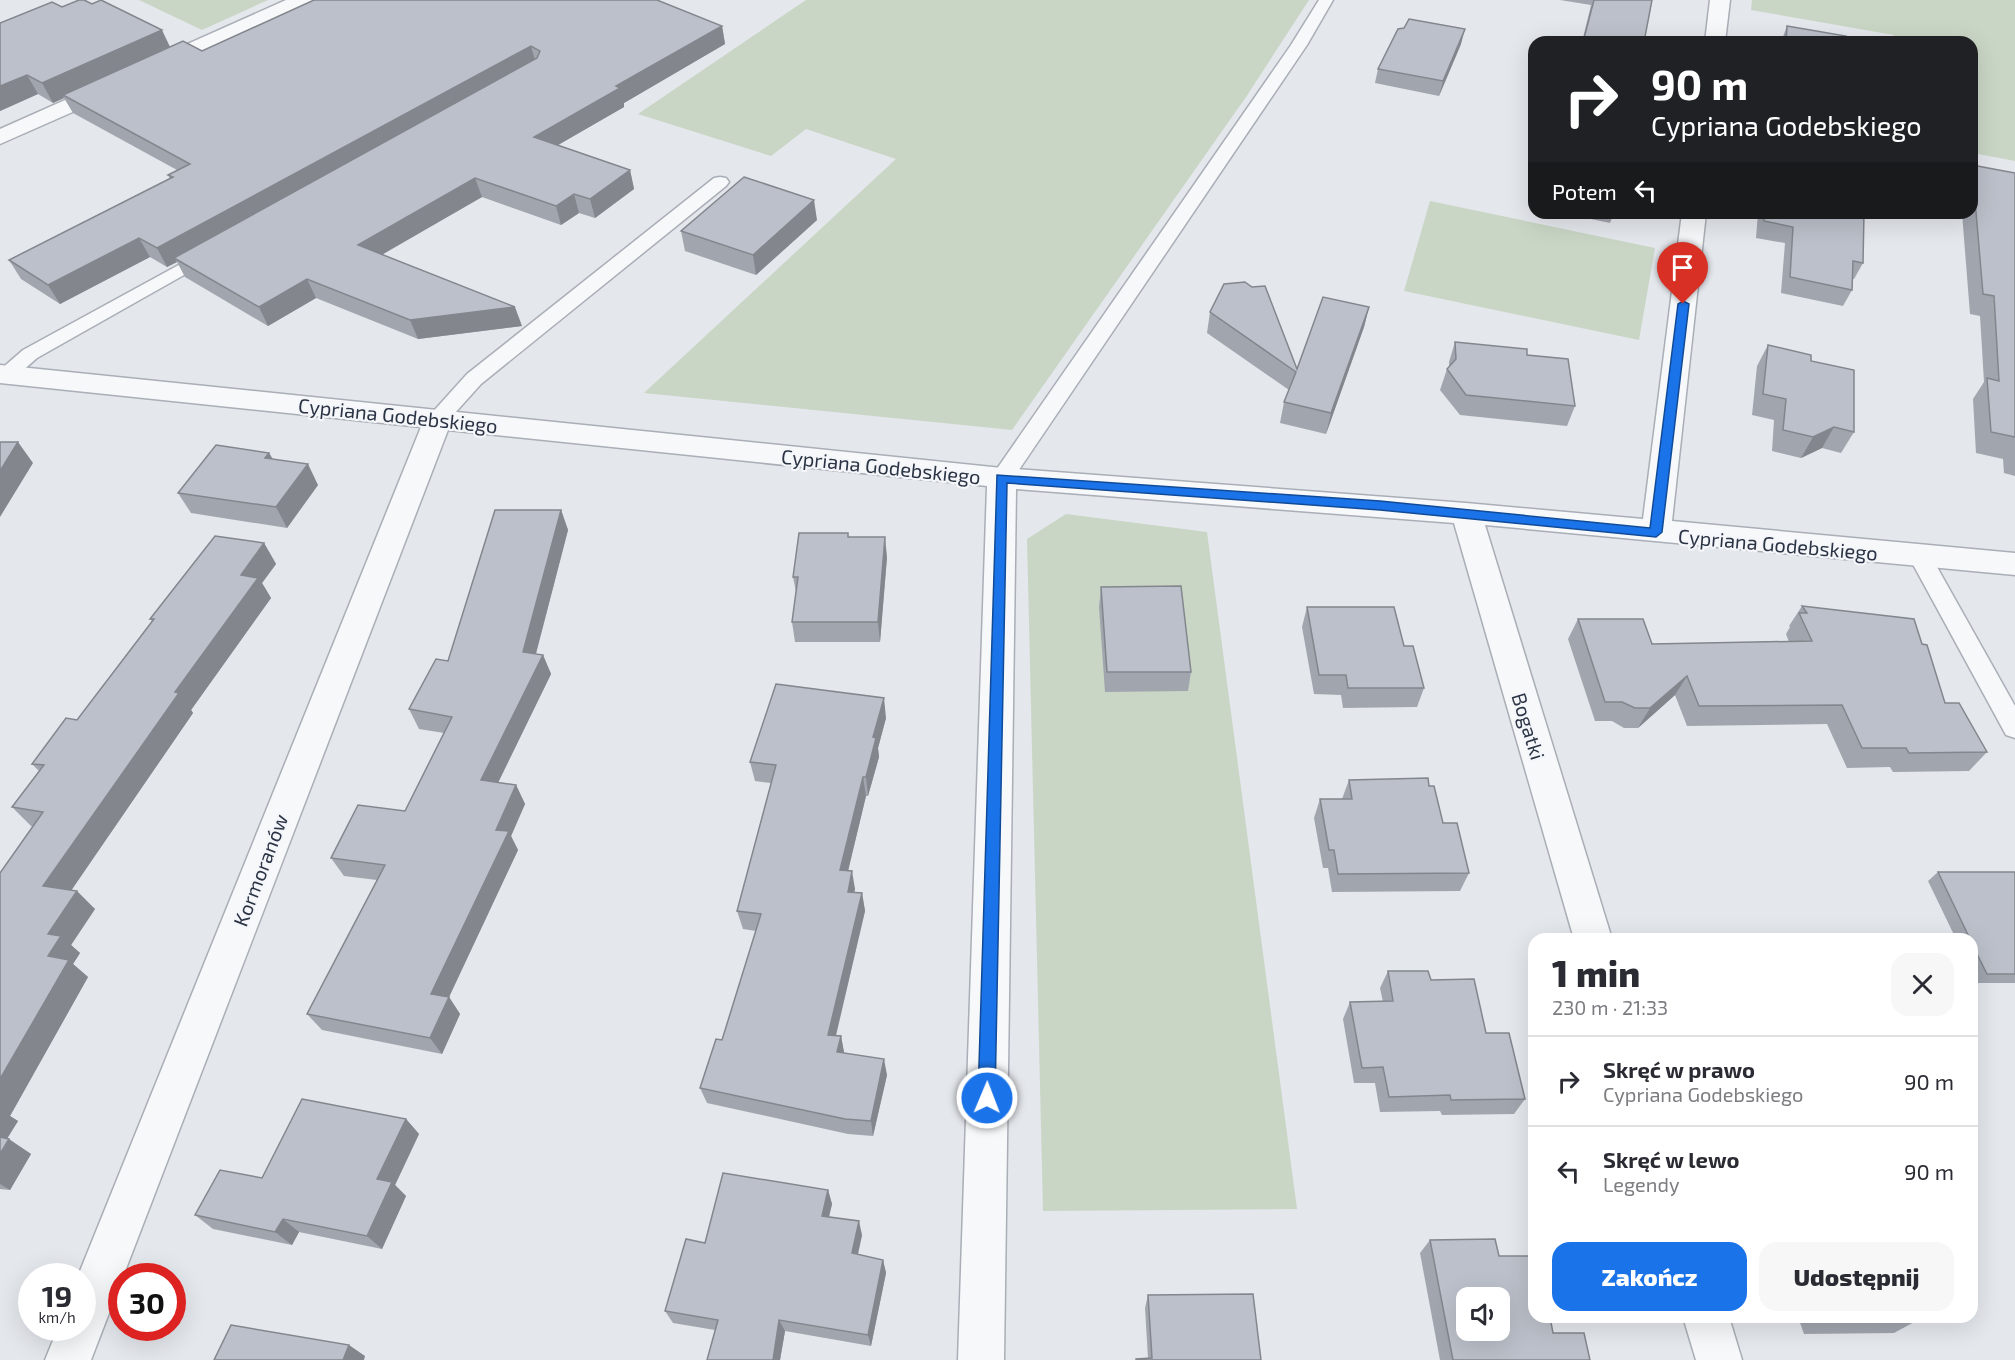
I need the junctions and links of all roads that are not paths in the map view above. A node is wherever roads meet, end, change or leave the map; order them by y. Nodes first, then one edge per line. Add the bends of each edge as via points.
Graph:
1 (303, 0) edge
2 (1326, 0) edge
3 (1720, 0) edge
4 (1715, 36) edge
5 (0, 137) edge
6 (720, 182) dead end
7 (1693, 219) edge
8 (225, 244) edge
9 (3, 375) edge
10 (438, 419) junction
11 (1002, 478) junction
12 (1466, 513) junction
13 (1656, 532) junction
14 (1920, 557) junction
15 (2015, 564) edge
16 (2015, 729) edge
17 (1591, 933) edge
18 (96, 1286) edge
19 (1708, 1323) edge
20 (75, 1341) edge
21 (68, 1360) edge
22 (981, 1360) edge
23 (1719, 1360) edge

1 - 5 street
2 - 11 lane
3 - 4 street
6 - 10 lane via 474,379
7 - 13 street
8 - 9 lane via 30,354
9 - 10 street, Cypriana Godebskiego
10 - 11 street, Cypriana Godebskiego
10 - 18 street, Kormoranów
11 - 12 street, Cypriana Godebskiego
11 - 22 street
12 - 13 street, Cypriana Godebskiego
12 - 17 street, Bogatki
13 - 14 street, Cypriana Godebskiego
14 - 15 street, Cypriana Godebskiego
14 - 16 lane
19 - 23 street
20 - 21 street

